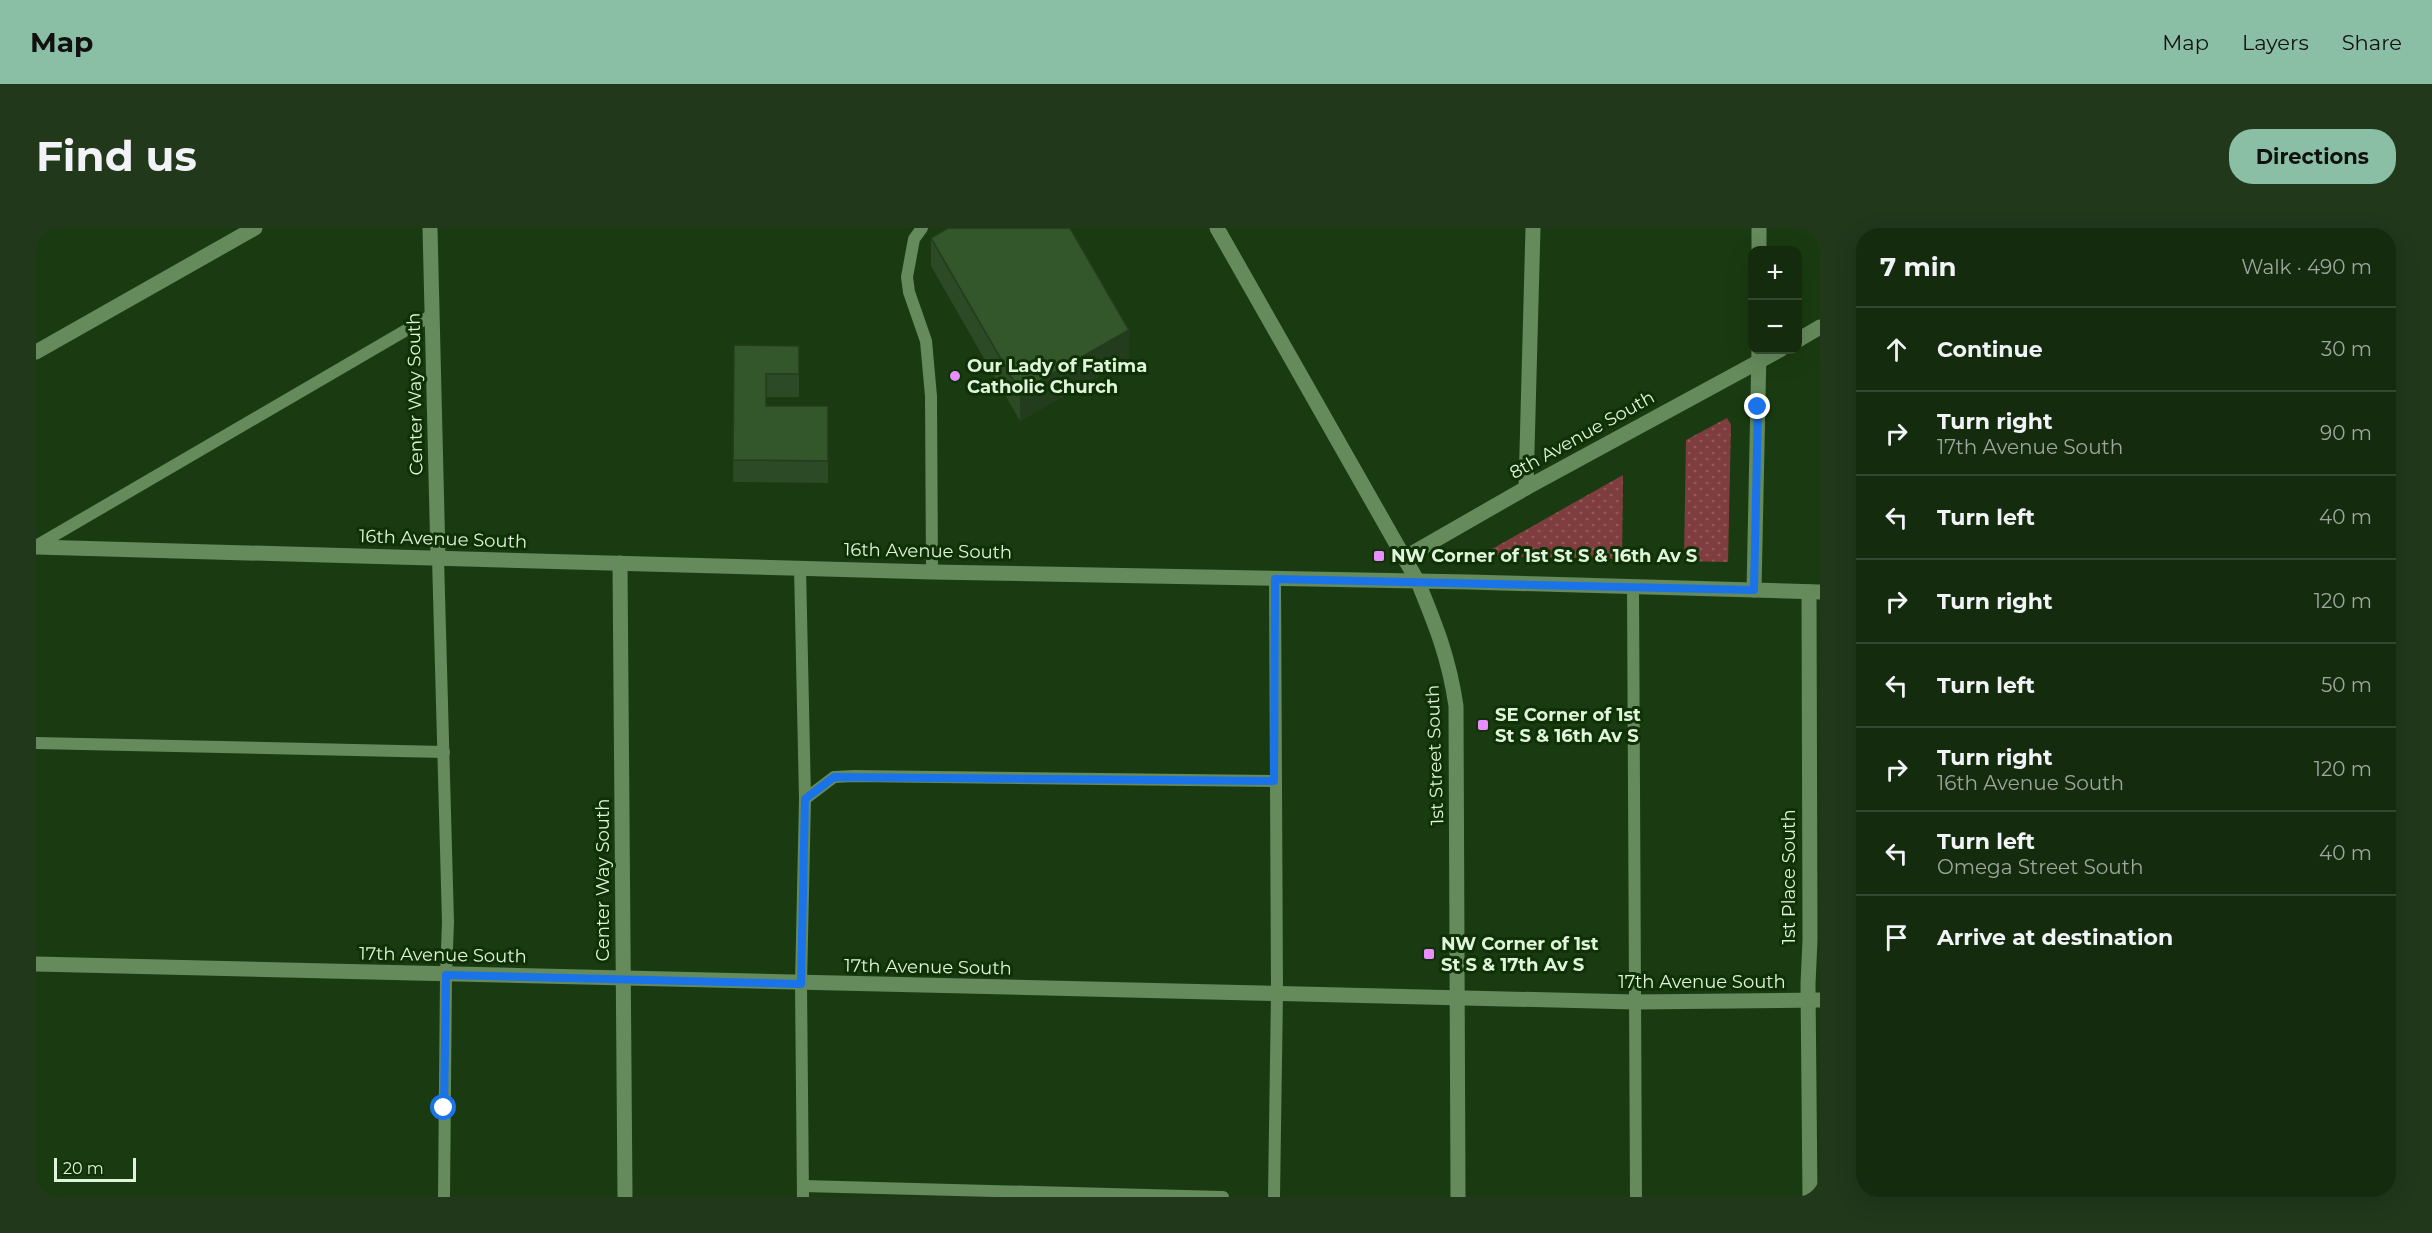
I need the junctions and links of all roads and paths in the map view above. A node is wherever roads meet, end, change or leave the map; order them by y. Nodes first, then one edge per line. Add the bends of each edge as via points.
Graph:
1 (255, 228) edge
2 (430, 228) edge
3 (922, 228) edge
4 (1216, 228) edge
5 (1533, 228) edge
6 (1759, 228) edge
7 (1759, 246) edge
8 (432, 315) junction
9 (1820, 327) edge
10 (1802, 337) edge
11 (36, 352) edge
12 (1759, 356) edge
13 (1526, 488) junction
14 (36, 547) edge
15 (438, 558) junction
16 (1404, 558) junction
17 (620, 563) junction
18 (800, 567) junction
19 (932, 572) junction
20 (1275, 579) junction
21 (1418, 582) junction
22 (1633, 586) junction
23 (1754, 590) junction
24 (1814, 592) edge
25 (36, 744) edge
26 (444, 752) junction
27 (1274, 781) junction
28 (805, 799) junction
29 (36, 964) edge
30 (446, 975) junction
31 (623, 979) junction
32 (801, 984) junction
33 (1277, 993) junction
34 (1457, 998) junction
35 (1815, 1000) edge
36 (1635, 1002) junction
37 (803, 1191) edge
38 (444, 1197) edge
39 (625, 1197) edge
40 (1223, 1197) edge
41 (1274, 1197) edge
42 (1458, 1197) edge
43 (1636, 1197) edge
44 (1810, 1197) edge

1 - 11 street
2 - 8 street, Center Way South
3 - 19 lane via 914,239 907,277 926,341 931,396
4 - 16 street, 1st Street South
5 - 13 street
6 - 7 street
8 - 14 lane
8 - 15 street, Center Way South
9 - 10 street
12 - 13 street, 8th Avenue South
12 - 23 street
13 - 16 street, 8th Avenue South
14 - 15 street, 16th Avenue South
15 - 17 street, 16th Avenue South
15 - 26 lane
16 - 21 street, 1st Street South
17 - 18 street, 16th Avenue South
17 - 31 street, Center Way South
18 - 19 street, 16th Avenue South
18 - 28 lane
19 - 20 street, 16th Avenue South
20 - 21 street, 16th Avenue South
20 - 27 lane
21 - 22 street, 16th Avenue South
21 - 34 street, 1st Street South via 1442,639 1456,706
22 - 23 street, 16th Avenue South
22 - 36 lane
23 - 24 street, 16th Avenue South
24 - 35 street, 1st Place South
25 - 26 lane
26 - 30 lane
27 - 28 lane via 854,776 834,777
27 - 33 lane
28 - 32 lane
29 - 30 street, 17th Avenue South
30 - 31 street, 17th Avenue South
30 - 38 lane
31 - 32 street, 17th Avenue South
31 - 39 street, Center Way South
32 - 33 street, 17th Avenue South
32 - 37 lane
33 - 34 street, 17th Avenue South
33 - 41 lane
34 - 36 street, 17th Avenue South
34 - 42 street, 1st Street South
35 - 36 street, 17th Avenue South
35 - 44 street, 1st Place South
36 - 43 lane
37 - 40 lane

